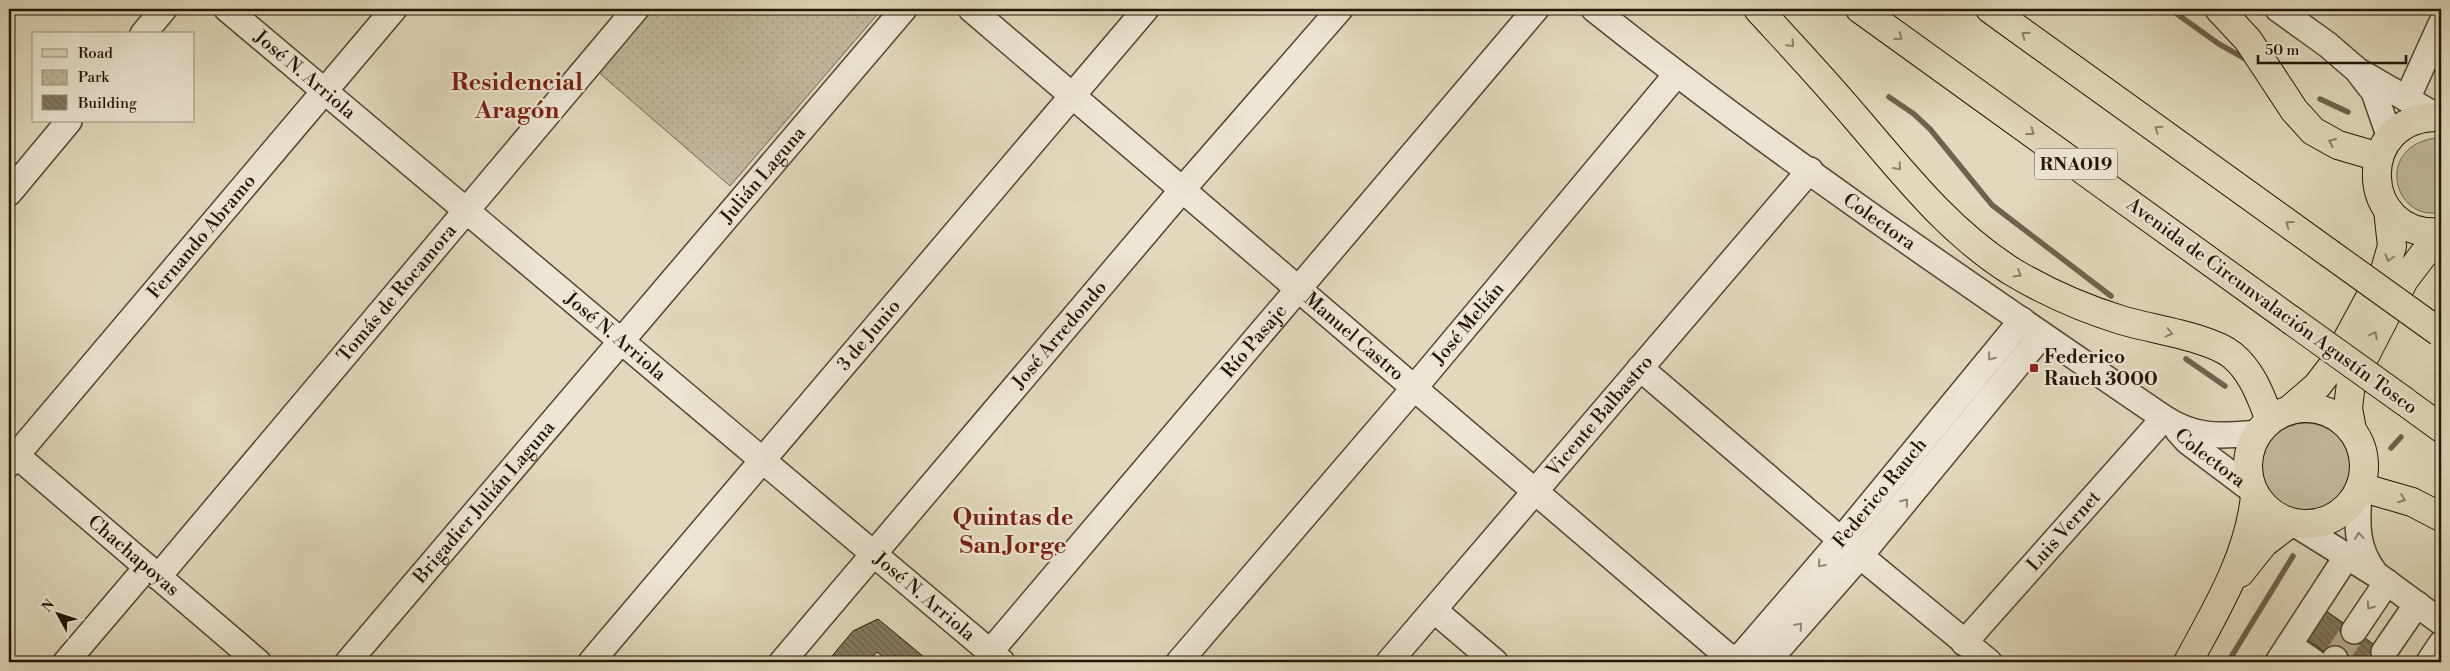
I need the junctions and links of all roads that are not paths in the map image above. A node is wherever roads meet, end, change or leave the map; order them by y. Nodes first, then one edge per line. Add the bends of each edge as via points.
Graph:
1 (164, 9) edge
2 (227, 9) edge
3 (394, 9) edge
4 (636, 9) edge
5 (904, 9) edge
6 (971, 9) edge
7 (1146, 9) edge
8 (1340, 9) edge
9 (1536, 9) edge
10 (1594, 9) edge
11 (1758, 9) edge
12 (1860, 9) edge
13 (1990, 9) edge
14 (2219, 9) edge
15 (2278, 9) edge
16 (2441, 24) edge
17 (145, 32) edge
18 (2357, 70) junction
19 (1676, 74) junction
20 (324, 91) junction
21 (1073, 96) junction
22 (2407, 98) junction
23 (2440, 117) edge
24 (68, 122) edge
25 (2384, 148) junction
26 (1810, 170) junction
27 (1182, 190) junction
28 (9, 193) edge
29 (466, 210) junction
30 (2388, 210) junction
31 (2441, 232) edge
32 (2441, 238) edge
33 (1297, 288) junction
34 (2022, 320) junction
35 (2440, 333) edge
36 (2042, 335) junction
37 (622, 342) junction
38 (1640, 368) junction
39 (1415, 387) junction
40 (2168, 421) junction
41 (2272, 421) junction
42 (2441, 428) edge
43 (2352, 430) junction
44 (11, 456) edge
45 (763, 460) junction
46 (2360, 489) junction
47 (1536, 491) junction
48 (2254, 493) junction
49 (2441, 517) edge
50 (2293, 523) junction
51 (1841, 540) junction
52 (874, 554) junction
53 (1860, 556) junction
54 (2347, 556) junction
55 (153, 572) junction
56 (2382, 579) junction
57 (2230, 585) junction
58 (2417, 604) junction
59 (1434, 610) junction
60 (2441, 622) edge
61 (2354, 631) tunnel mouth
62 (1964, 642) junction
63 (2441, 644) edge
64 (2384, 652) dead end
65 (2284, 654) edge
66 (996, 657) edge
67 (2328, 661) edge
68 (66, 662) edge
69 (258, 662) edge
70 (348, 662) edge
71 (591, 662) edge
72 (782, 662) edge
73 (1179, 662) edge
74 (1389, 662) edge
75 (1495, 662) edge
76 (1737, 662) edge
77 (1767, 662) edge
78 (1989, 662) edge
79 (2188, 662) edge
80 (2429, 662) edge

1 - 17 street
2 - 20 street, José N. Arriola
3 - 20 street, Fernando Abramo
4 - 29 street, Tomás de Rocamora
5 - 37 street, Julián Laguna
6 - 21 street, Manuel Castro
7 - 21 street, 3 de Junio
8 - 27 street, José Arredondo
9 - 33 street, Río Pasaje
10 - 19 street, Colectora
11 -> 41 main road via 1928,202 1965,239 2012,271 2069,301 2121,320 2203,342 2231,354 2250,377
12 -> 42 main road, Avenida de Circunvalación Agustín Tosco / RNA019, bridge
35 -> 13 main road, bridge
25 -> 14 main road via 2338,145 2313,131 2294,110 2248,40
15 - 18 street
16 - 22 street
18 - 22 street
18 - 25 street via 2374,92
19 - 26 street, Colectora
19 - 39 street, José Melián
20 - 29 street, José N. Arriola
20 - 44 street, Fernando Abramo
21 - 27 street, Manuel Castro
21 - 45 street, 3 de Junio
22 - 23 street
23 - 25 main road via 2416,120 2400,128
24 - 28 street
25 - 30 main road via 2376,167 2378,190
26 - 34 street, Colectora
26 - 38 street, Vicente Balbastro
27 - 33 street, Manuel Castro
27 - 52 street, José Arredondo
29 - 37 street, José N. Arriola
29 - 55 street, Tomás de Rocamora
30 - 31 main road via 2414,229
30 -> 41 main road via 2392,246 2385,270 2334,364 2317,386
43 -> 32 main road via 2348,408 2351,384 2404,280
33 - 39 street, Manuel Castro
33 - 66 street, Río Pasaje
34 - 36 street, Colectora
34 -> 51 street, Federico Rauch
36 - 40 street, Colectora
53 -> 36 street, Federico Rauch
37 - 45 street, José N. Arriola
37 - 70 street, Brigadier Julián Laguna
38 - 47 street, Vicente Balbastro
38 - 51 street
39 - 47 street, Manuel Castro
39 - 73 street, José Melián
40 - 41 street, Colectora via 2188,432 2203,435
40 - 48 street, Colectora
40 - 62 street, Luis Vernet
41 - 43 main road via 2310,408 2340,418
41 - 48 main road via 2248,458 2247,471
43 - 46 main road via 2364,460
44 - 55 street, Chachapoyas
45 - 52 street, José N. Arriola
45 - 71 street, 3 de Junio
46 -> 49 main road via 2412,502
46 - 50 main road via 2346,508 2330,520 2308,525
56 -> 46 street via 2362,553 2359,540
47 - 59 street, Vicente Balbastro
47 - 76 street, Manuel Castro
48 - 50 main road via 2274,516
48 - 57 main road via 2248,533
50 - 54 street
50 - 57 main road via 2264,543
51 - 53 street
51 -> 76 street, Federico Rauch
52 - 66 street, José N. Arriola
52 - 72 street, José Arredondo
53 - 62 street
77 -> 53 street, Federico Rauch
54 - 56 street
54 - 65 street
55 - 68 street, Tomás de Rocamora
55 - 69 street, Chachapoyas
56 - 58 street
56 -> 61 street
57 - 79 main road
58 - 60 street
58 - 64 street
59 - 74 street, Vicente Balbastro
59 - 75 street
62 - 78 street
63 - 80 street
65 - 67 street

